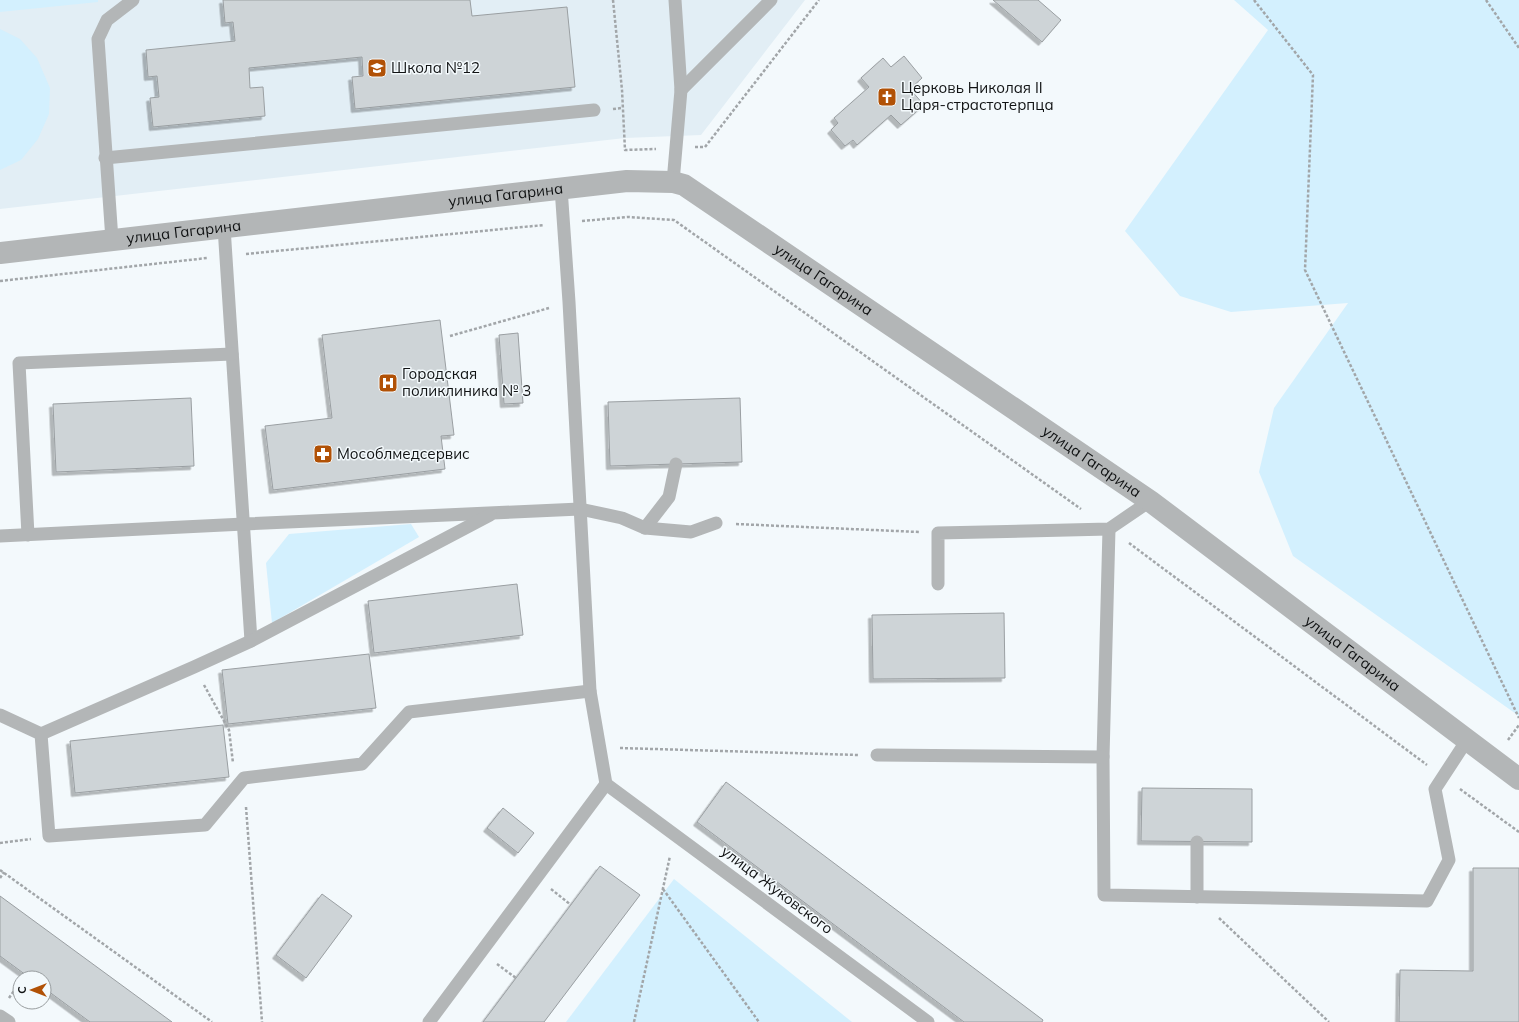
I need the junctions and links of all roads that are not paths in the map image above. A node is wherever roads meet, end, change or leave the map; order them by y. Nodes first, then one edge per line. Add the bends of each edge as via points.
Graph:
1 (134, 0) edge
2 (675, 0) edge
3 (771, 0) edge
4 (681, 90) junction
5 (594, 110) dead end
6 (105, 158) junction
7 (673, 182) junction
8 (561, 188) junction
9 (224, 227) junction
10 (112, 240) junction
11 (0, 253) edge
12 (232, 354) junction
13 (676, 464) dead end
14 (1150, 501) junction
15 (580, 510) junction
16 (494, 513) junction
17 (716, 523) road end
18 (244, 524) junction
19 (645, 528) junction
20 (1109, 528) junction
21 (28, 535) junction
22 (0, 536) edge
23 (938, 584) dead end
24 (251, 641) junction
25 (590, 691) junction
26 (0, 715) edge
27 (41, 734) junction
28 (1467, 740) junction
29 (877, 756) road end
30 (1103, 757) junction
31 (1519, 779) edge
32 (606, 784) junction
33 (1197, 842) dead end
34 (1197, 897) junction
35 (0, 1016) edge
36 (8, 1022) edge
37 (429, 1022) edge
38 (928, 1022) edge

1 - 6 lane via 107,20 98,39
2 - 4 lane
3 - 4 lane
4 - 7 lane
5 - 6 lane
6 - 10 lane
7 - 8 street, улица Гагарина via 626,181
7 - 14 street, улица Гагарина via 684,185
8 - 9 street, улица Гагарина
8 - 15 lane
9 - 10 street, улица Гагарина
9 - 12 lane
10 - 11 street, улица Гагарина
12 - 18 lane
12 - 21 lane via 19,363
13 - 19 lane via 669,497
14 - 20 lane
14 - 28 street, улица Гагарина
15 - 16 lane
15 - 19 lane via 622,518
15 - 25 lane
16 - 18 lane
16 - 24 lane
17 - 19 lane via 691,532
18 - 21 lane
18 - 24 lane
20 - 23 lane via 938,533
20 - 30 lane
21 - 22 lane
24 - 27 lane
25 - 27 lane via 409,712 362,764 244,778 206,825 49,836
25 - 32 lane
26 - 27 lane
28 - 31 street, улица Гагарина
28 - 34 lane via 1435,789 1449,860 1427,901
29 - 30 lane
30 - 34 lane via 1104,895
32 - 37 lane
32 - 38 lane, улица Жуковского
33 - 34 lane
35 - 36 lane

